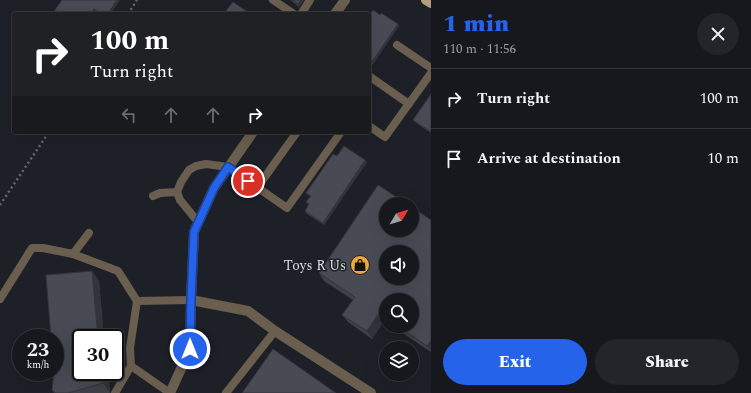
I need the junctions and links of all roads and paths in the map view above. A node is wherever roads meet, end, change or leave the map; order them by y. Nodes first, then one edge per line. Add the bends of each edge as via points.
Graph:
1 (137, 0) edge
2 (273, 0) edge
3 (310, 0) edge
4 (345, 0) edge
5 (426, 0) edge
6 (431, 3) edge
7 (129, 12) edge
8 (291, 12) edge
9 (302, 12) edge
10 (336, 12) edge
11 (397, 45) dead end
12 (431, 68) edge
13 (431, 74) edge
14 (371, 77) edge
15 (409, 104) junction
16 (371, 127) edge
17 (48, 134) edge
18 (252, 134) edge
19 (296, 134) edge
20 (340, 134) edge
21 (228, 167) junction
22 (257, 188) junction
23 (177, 192) junction
24 (153, 196) dead end
25 (0, 205) edge
26 (198, 222) junction
27 (89, 233) dead end
28 (73, 254) junction
29 (0, 299) edge
30 (191, 300) junction
31 (137, 301) junction
32 (276, 331) junction
33 (131, 366) junction
34 (115, 393) edge
35 (170, 393) edge
36 (226, 393) edge
37 (372, 393) edge

1 - 7 path
2 - 8 lane
3 - 9 lane
4 - 10 street
5 - 6 main road
11 - 12 lane
13 - 15 lane
14 - 15 lane
15 - 16 lane via 385,137
17 - 25 path
18 - 21 street
19 - 22 lane
20 - 22 lane via 287,208
21 - 22 lane
21 - 23 lane via 206,164 196,166 189,170
21 - 26 street via 214,188
23 - 24 lane
23 - 26 lane via 180,200
26 - 30 street via 194,232
27 - 28 lane
28 - 29 lane via 32,248
28 - 31 lane via 118,271
30 - 31 lane
30 - 32 street via 248,311
30 - 35 street via 190,349
31 - 33 lane via 130,348
32 - 36 lane
32 - 37 street
33 - 34 lane
33 - 35 lane

